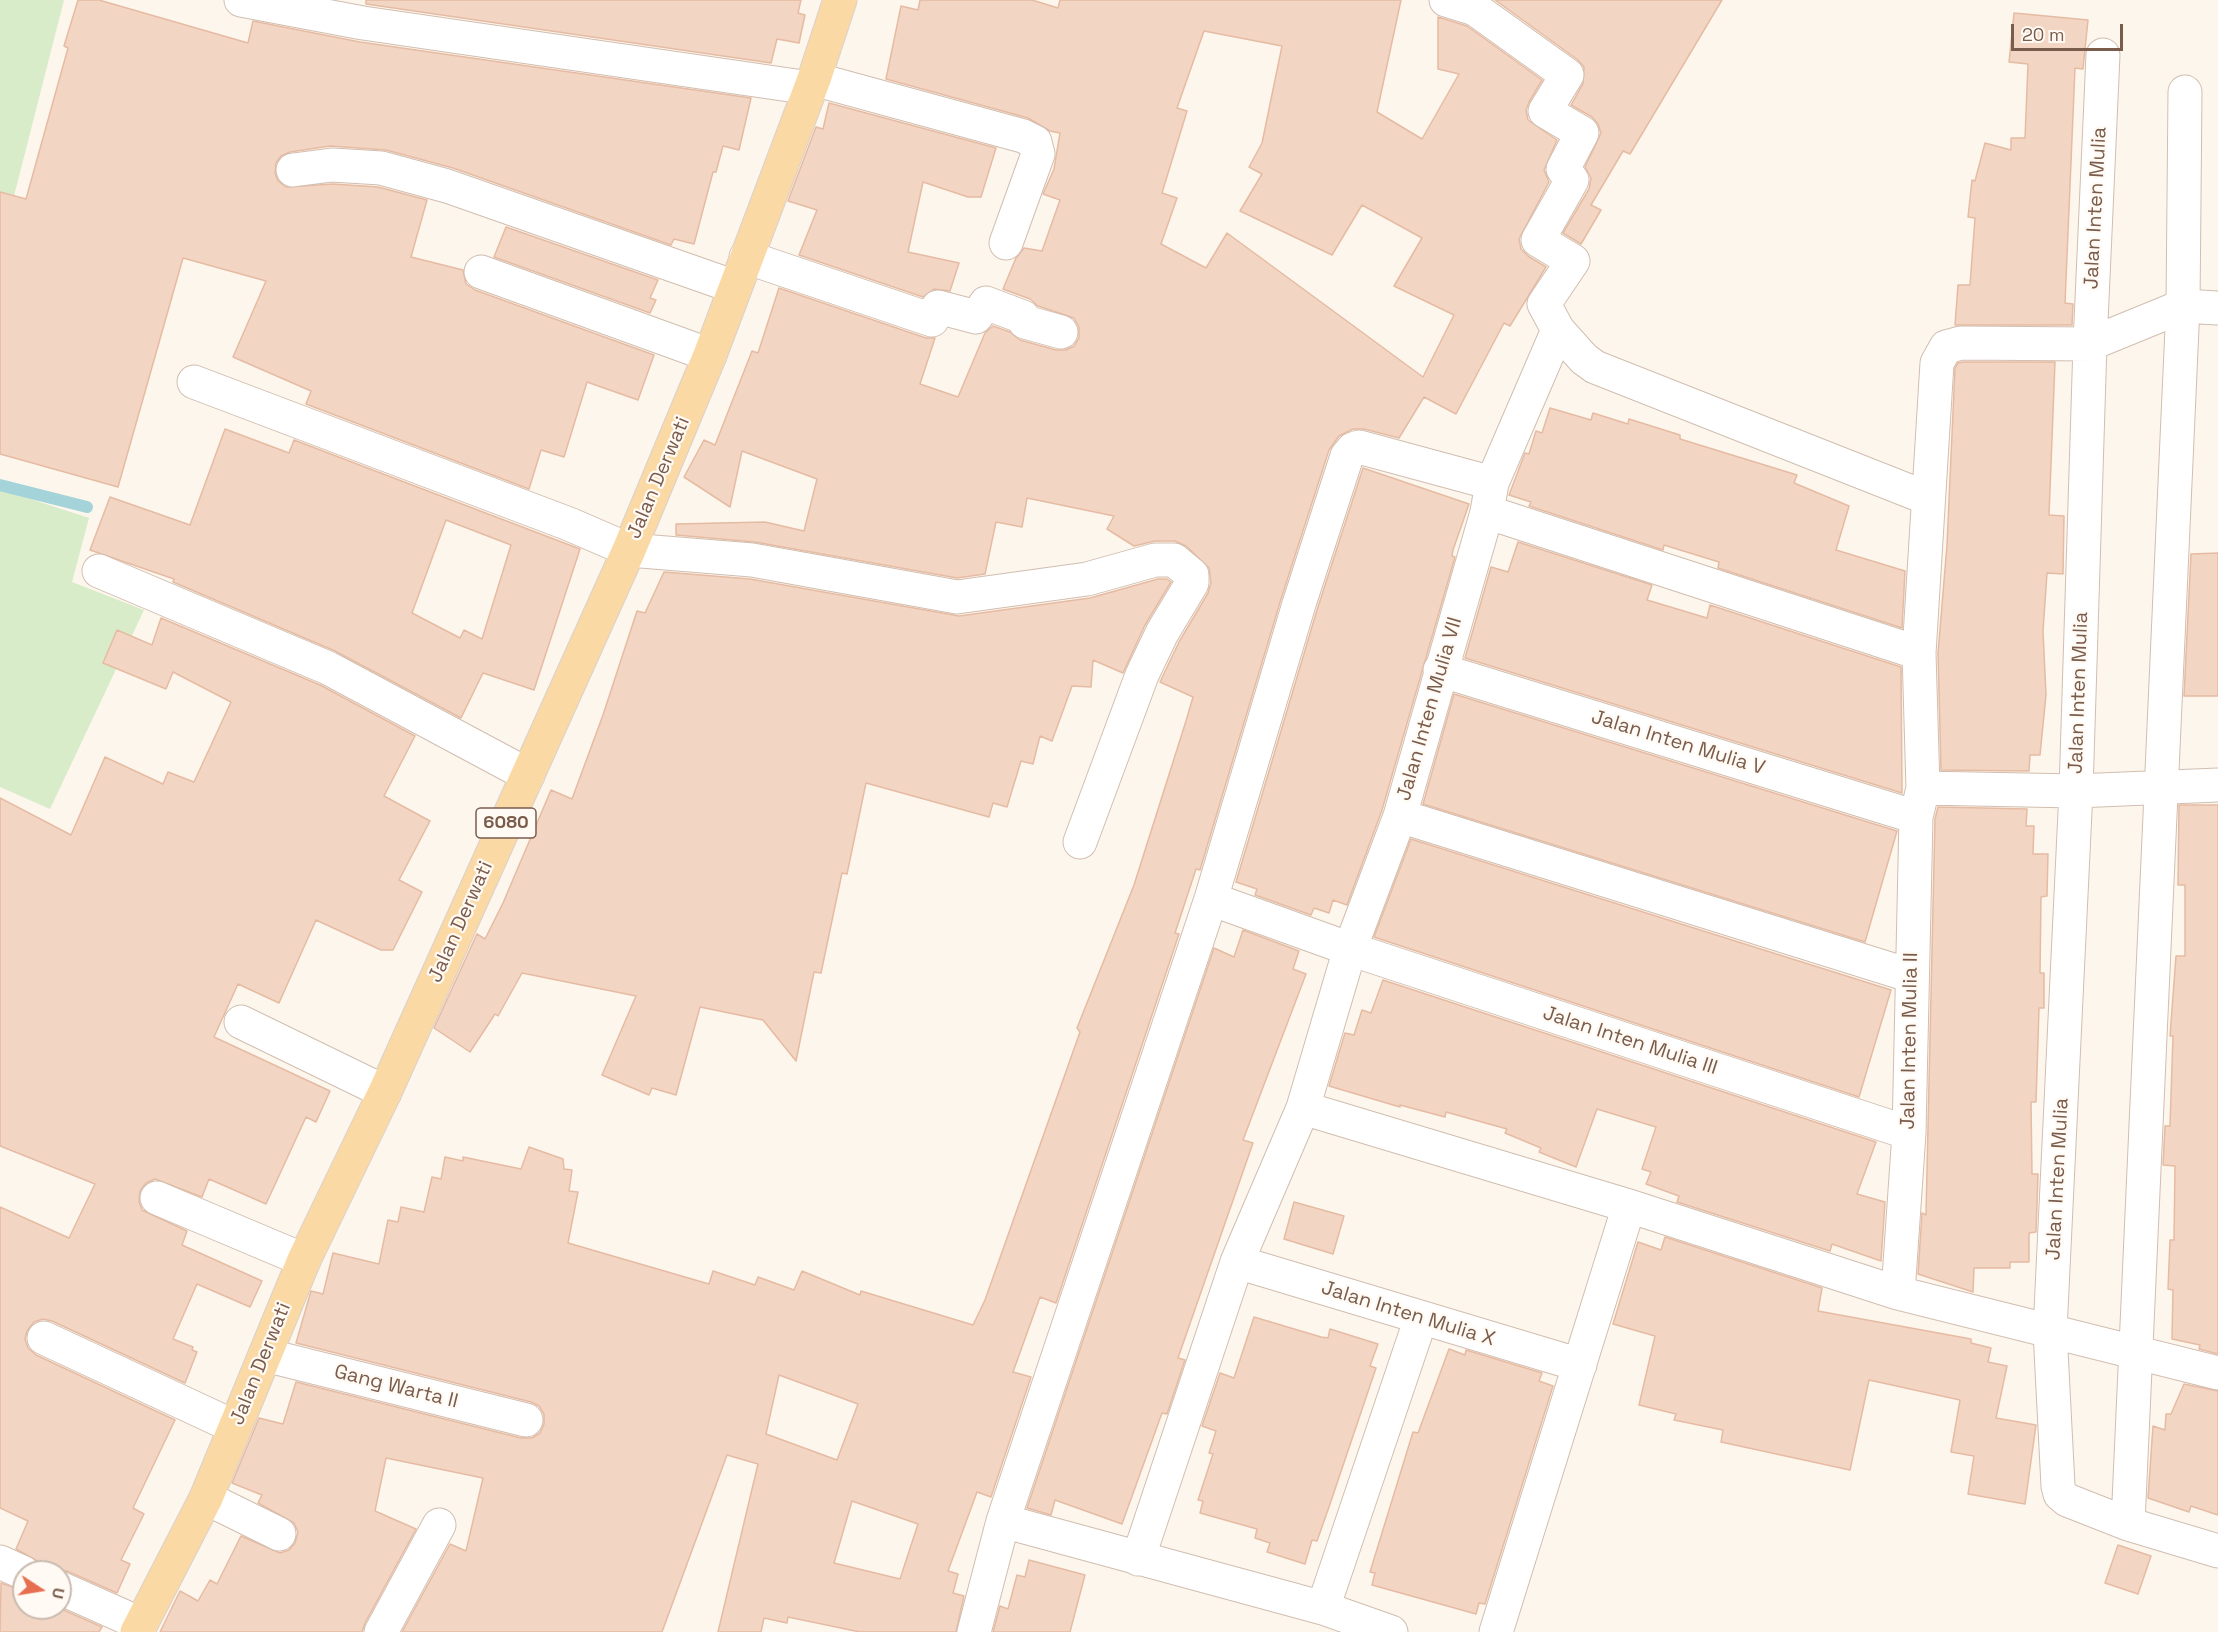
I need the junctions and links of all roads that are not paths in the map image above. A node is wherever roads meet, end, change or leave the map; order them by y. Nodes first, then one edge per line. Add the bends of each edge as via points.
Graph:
1 (241, 0) edge
2 (840, 0) edge
3 (1446, 0) edge
4 (2103, 55) dead end
5 (812, 83) junction
6 (2185, 92) dead end
7 (292, 170) dead end
8 (1006, 243) dead end
9 (481, 272) dead end
10 (741, 272) junction
11 (2183, 306) junction
12 (2218, 308) edge
13 (1558, 330) junction
14 (1061, 332) dead end
15 (2090, 344) junction
16 (710, 355) junction
17 (194, 382) dead end
18 (1490, 498) junction
19 (1926, 498) junction
20 (629, 550) junction
21 (99, 571) dead end
22 (1919, 653) junction
23 (1440, 670) junction
24 (528, 775) junction
25 (2218, 785) edge
26 (2160, 786) junction
27 (2076, 791) junction
28 (1919, 802) junction
29 (1400, 816) junction
30 (1080, 842) dead end
31 (1211, 899) junction
32 (1350, 950) junction
33 (1912, 976) junction
34 (241, 1022) dead end
35 (385, 1092) junction
36 (1303, 1108) junction
37 (1909, 1132) junction
38 (158, 1198) dead end
39 (1629, 1206) junction
40 (304, 1260) junction
41 (1238, 1262) junction
42 (1898, 1293) junction
43 (1421, 1318) junction
44 (2050, 1331) junction
45 (44, 1338) dead end
46 (2135, 1350) junction
47 (265, 1355) junction
48 (1580, 1365) junction
49 (2218, 1373) edge
50 (526, 1420) dead end
51 (235, 1427) junction
52 (206, 1498) junction
53 (1003, 1521) junction
54 (2128, 1524) junction
55 (439, 1526) dead end
56 (279, 1534) dead end
57 (2218, 1551) edge
58 (1138, 1559) junction
59 (72, 1594) edge
60 (1323, 1608) junction
61 (139, 1628) edge
62 (381, 1632) edge
63 (974, 1632) edge
64 (1391, 1632) edge
65 (1496, 1632) edge

1 - 5 street via 363,23
2 - 5 main road, Jalan Derwati / 6080
3 - 13 street via 1475,9 1503,26 1567,75 1545,111 1582,133 1563,169 1572,180 1538,240 1573,261 1545,301 1545,309
4 - 15 street, Jalan Inten Mulia
5 - 8 street via 1035,142 1038,154
5 - 10 main road, Jalan Derwati / 6080
6 - 11 street
7 - 10 street via 332,165 381,168
9 - 16 street
10 - 14 street via 839,286 932,320 938,307 976,317 986,303 1023,317 1025,322
10 - 16 main road, Jalan Derwati / 6080
11 - 12 street
11 - 15 street
11 - 26 street
13 - 18 street, Jalan Inten Mulia VII
13 - 19 street via 1595,368
15 - 19 street, Jalan Inten Mulia II via 1946,346 1937,363
15 - 27 street, Jalan Inten Mulia
16 - 20 main road, Jalan Derwati / 6080
17 - 20 street
18 - 22 street
18 - 23 street, Jalan Inten Mulia VII
18 - 31 street via 1359,447 1347,456
19 - 22 street, Jalan Inten Mulia II
20 - 24 main road, Jalan Derwati / 6080
20 - 30 street via 752,560 957,597 1087,579 1155,560 1174,560 1192,575 1192,583 1142,675
21 - 24 street via 328,668
22 - 28 street, Jalan Inten Mulia II
23 - 28 street, Jalan Inten Mulia V
23 - 29 street, Jalan Inten Mulia VII
24 - 35 main road, Jalan Derwati / 6080
25 - 26 street, Jalan Inten Mulia V
26 - 27 street, Jalan Inten Mulia V
26 - 46 street
27 - 28 street, Jalan Inten Mulia V
27 - 44 street, Jalan Inten Mulia
28 - 33 street, Jalan Inten Mulia II
29 - 32 street, Jalan Inten Mulia VII
29 - 33 street
31 - 32 street
31 - 53 street
32 - 36 street, Jalan Inten Mulia VII
32 - 37 street, Jalan Inten Mulia III
33 - 37 street, Jalan Inten Mulia II
34 - 35 street
35 - 40 main road, Jalan Derwati / 6080
36 - 39 street
36 - 41 street, Jalan Inten Mulia VII
37 - 42 street, Jalan Inten Mulia II
38 - 40 street
39 - 42 street
39 - 48 street
40 - 47 main road, Jalan Derwati / 6080
41 - 43 street, Jalan Inten Mulia X
41 - 58 street, Jalan Inten Mulia VII
42 - 44 street
43 - 48 street, Jalan Inten Mulia X
43 - 60 street
44 - 46 street
44 - 54 street, Jalan Inten Mulia via 2061,1494 2067,1500
45 - 51 street
46 - 49 street
46 - 54 street
47 - 50 street, Gang Warta II
47 - 51 main road, Jalan Derwati / 6080
48 - 65 street
51 - 52 main road, Jalan Derwati / 6080
52 - 56 street
52 - 61 main road, Jalan Derwati / 6080
53 - 58 street
53 - 63 street
54 - 57 street
55 - 62 street
58 - 60 street
59 - 61 street
60 - 64 street

